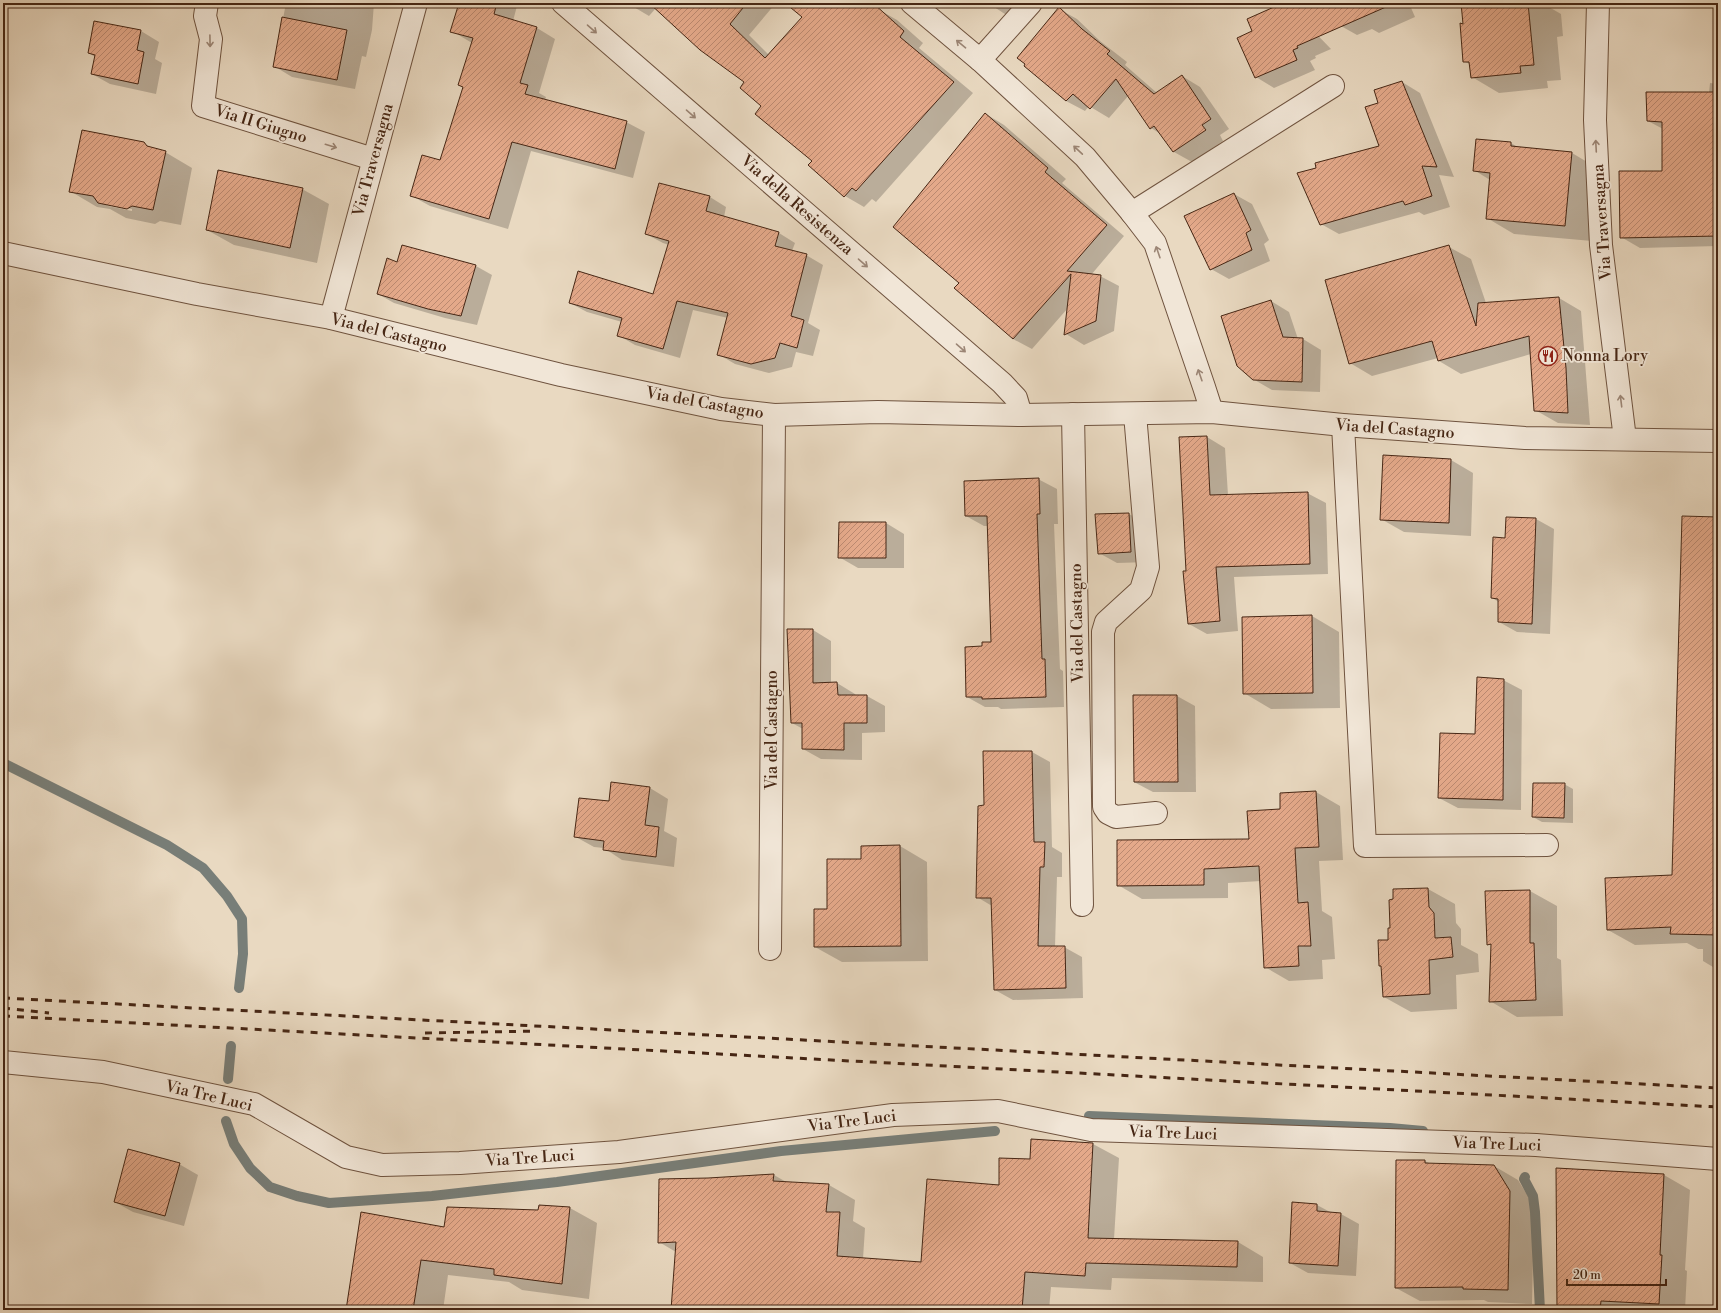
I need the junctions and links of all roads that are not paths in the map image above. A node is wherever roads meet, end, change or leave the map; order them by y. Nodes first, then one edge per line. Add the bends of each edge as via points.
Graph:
1 (207, 3) edge
2 (416, 3) edge
3 (563, 3) edge
4 (912, 3) edge
5 (1031, 3) edge
6 (1598, 3) edge
7 (980, 60) junction
8 (1333, 86) dead end
9 (372, 159) junction
10 (1132, 213) junction
11 (3, 253) edge
12 (331, 318) junction
13 (1212, 412) junction
14 (774, 414) junction
15 (1073, 414) junction
16 (1135, 414) junction
17 (1021, 415) junction
18 (1344, 425) junction
19 (1625, 440) junction
20 (1718, 441) edge
21 (1156, 813) dead end
22 (1547, 845) dead end
23 (1082, 905) dead end
24 (770, 949) dead end
25 (3, 1062) edge
26 (1718, 1159) edge

1 -> 9 street, Via II Giugno via 205,16 211,39 203,106
2 - 9 street, Via Traversagna
3 -> 17 street, Via della Resistenza via 1002,383 1016,398
7 -> 4 street
5 - 7 street
19 -> 6 street, Via Traversagna via 1601,245 1595,120
10 -> 7 street via 1085,157
8 - 10 street
9 - 12 street, Via Traversagna
13 -> 10 street via 1155,243
11 - 12 street, Via del Castagno via 197,294
12 - 14 street, Via del Castagno via 561,375 721,409
13 - 16 street, Via del Castagno
13 - 18 street, Via del Castagno
14 - 17 street, Via del Castagno via 878,412
14 - 24 street, Via del Castagno
15 - 16 street, Via del Castagno
15 - 17 street, Via del Castagno
15 - 23 street, Via del Castagno
16 - 21 street via 1148,567 1140,590 1106,622 1102,632 1104,807 1108,813 1116,817
18 - 19 street, Via del Castagno via 1525,438
18 - 22 street via 1365,846
19 - 20 street, Via del Castagno
25 - 26 street, Via Tre Luci via 103,1072 254,1104 346,1157 382,1165 460,1163 619,1152 893,1115 998,1111 1091,1130 1536,1145

